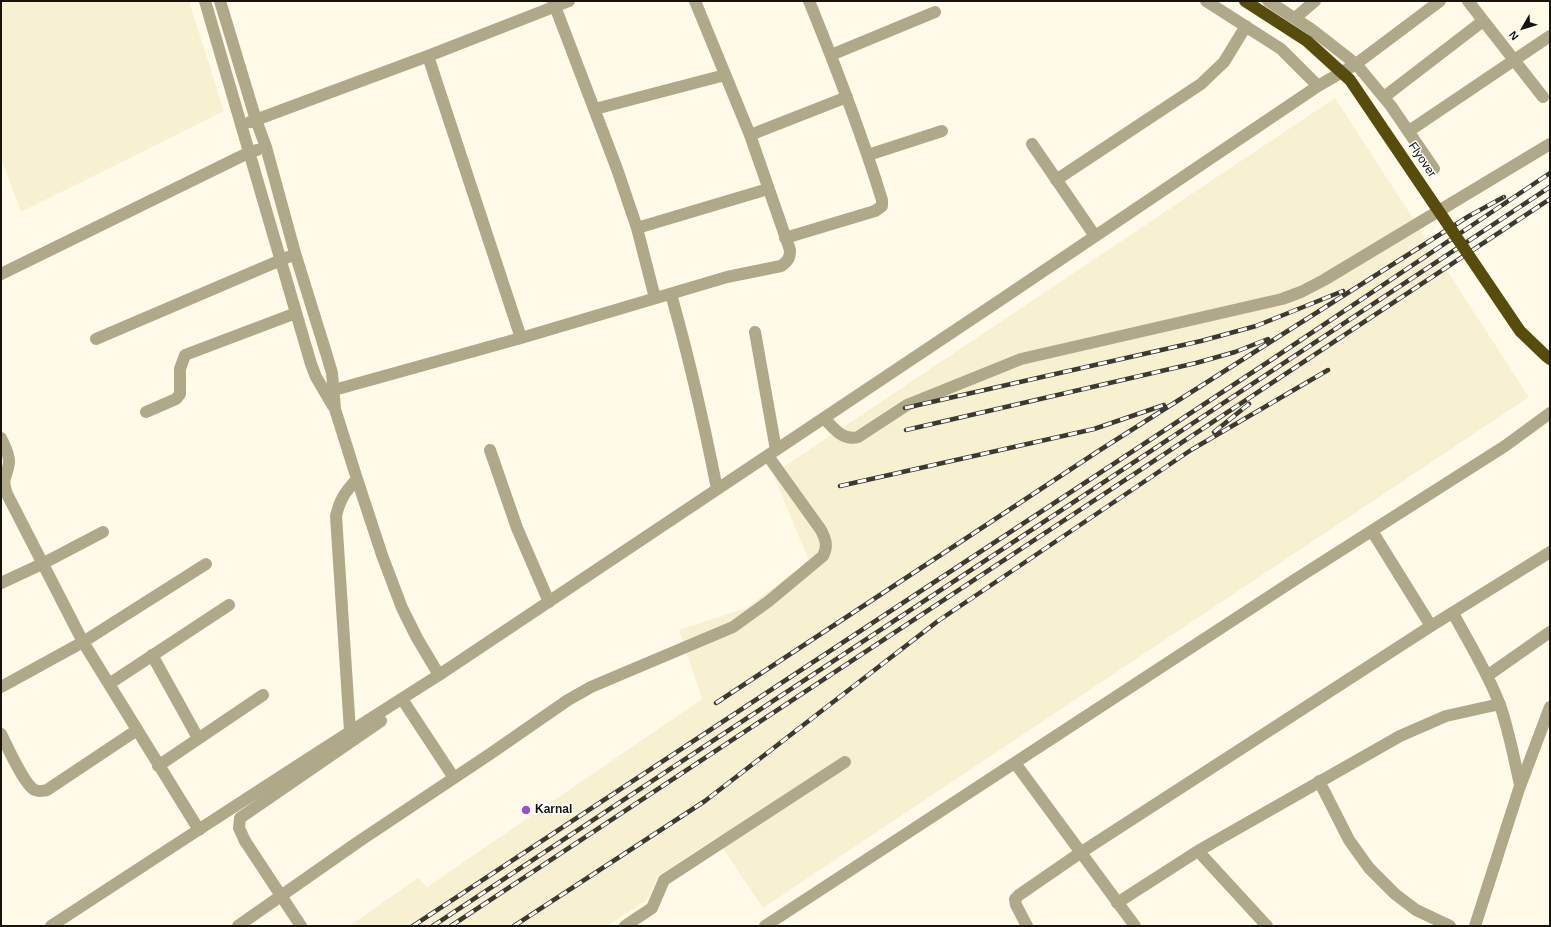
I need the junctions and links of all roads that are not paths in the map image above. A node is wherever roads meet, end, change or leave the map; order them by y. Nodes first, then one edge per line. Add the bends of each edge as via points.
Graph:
1 (205, 1) edge
2 (220, 1) edge
3 (568, 1) edge
4 (695, 1) edge
5 (809, 1) edge
6 (1206, 1) edge
7 (1245, 1) edge
8 (1268, 1) edge
9 (1315, 1) edge
10 (1440, 1) edge
11 (1468, 1) edge
12 (554, 4) edge
13 (935, 12) dead end
14 (1295, 18) junction
15 (1483, 21) junction
16 (1246, 26) junction
17 (1550, 36) edge
18 (831, 55) junction
19 (428, 56) junction
20 (1514, 60) junction
21 (1356, 64) junction
22 (725, 75) junction
23 (1318, 86) junction
24 (847, 97) junction
25 (1384, 97) junction
26 (1543, 97) dead end
27 (595, 109) junction
28 (256, 120) junction
29 (241, 126) junction
30 (942, 131) dead end
31 (1409, 131) junction
32 (750, 135) junction
33 (1032, 144) dead end
34 (1550, 144) edge
35 (266, 147) junction
36 (250, 152) junction
37 (868, 155) junction
38 (1434, 169) dead end
39 (1056, 180) junction
40 (768, 189) junction
41 (637, 228) junction
42 (1095, 236) junction
43 (785, 238) junction
44 (295, 253) junction
45 (281, 261) junction
46 (1, 274) edge
47 (671, 294) junction
48 (655, 298) junction
49 (296, 313) junction
50 (755, 332) dead end
51 (521, 338) junction
52 (96, 339) dead end
53 (1550, 359) edge
54 (334, 390) junction
55 (335, 409) junction
56 (146, 412) dead end
57 (1550, 413) edge
58 (824, 418) junction
59 (1, 438) edge
60 (490, 450) dead end
61 (772, 453) junction
62 (357, 479) junction
63 (2, 484) edge
64 (717, 489) junction
65 (1372, 531) junction
66 (103, 532) dead end
67 (1550, 552) edge
68 (42, 564) junction
69 (206, 564) dead end
70 (1, 583) edge
71 (549, 602) junction
72 (229, 605) dead end
73 (1453, 612) junction
74 (1431, 626) junction
75 (1550, 632) edge
76 (83, 642) junction
77 (152, 655) junction
78 (439, 675) junction
79 (1487, 676) junction
80 (109, 684) junction
81 (1, 687) edge
82 (263, 695) dead end
83 (402, 699) junction
84 (1500, 704) junction
85 (390, 706) junction
86 (1550, 707) edge
87 (137, 730) junction
88 (350, 731) junction
89 (1, 734) edge
90 (198, 738) junction
91 (846, 762) dead end
92 (1015, 763) junction
93 (158, 766) junction
94 (454, 778) junction
95 (1319, 781) junction
96 (1520, 785) junction
97 (199, 830) junction
98 (1198, 851) junction
99 (1080, 853) junction
100 (1117, 903) junction
101 (51, 926) edge
102 (238, 926) edge
103 (301, 926) edge
104 (625, 926) edge
105 (765, 926) edge
106 (1028, 926) edge
107 (1135, 926) edge
108 (1268, 926) edge
109 (1450, 926) edge
110 (1475, 926) edge

1 - 29 street
2 - 28 street
3 - 12 street
4 - 22 street
5 - 18 street
6 - 16 street
7 - 53 highway, Flyover, bridge via 1307,41 1350,80 1520,331
8 - 14 street
9 - 14 street
10 - 21 street
11 - 15 street
12 - 19 street
12 - 27 street
13 - 18 street
14 - 21 street
15 - 20 street
15 - 25 street
16 - 23 street via 1281,49
16 - 39 street via 1224,62 1201,84
17 - 20 street
18 - 24 street
19 - 28 street
19 - 51 street
20 - 26 street
20 - 31 street
21 - 23 street
21 - 25 street
22 - 27 street
22 - 32 street
23 - 42 street
24 - 32 street
24 - 37 street
25 - 31 street
27 - 41 street
28 - 29 street
28 - 35 street
29 - 36 street
30 - 37 street
31 - 38 street
32 - 40 street
33 - 39 street
34 - 58 street via 1324,280 1282,299 1021,359 920,398 858,437 839,434
35 - 36 street
35 - 44 street
36 - 45 street
36 - 46 street
37 - 43 street via 882,206 875,211
39 - 42 street
40 - 41 street
40 - 43 street
41 - 48 street
42 - 58 street
43 - 47 street via 790,256 788,262 781,266 727,277
44 - 45 street
44 - 54 street via 327,356
45 - 49 street
45 - 52 street
47 - 48 street
47 - 64 street via 701,408
48 - 51 street
49 - 55 street via 316,378
49 - 56 street via 186,355 180,369 180,394 176,399
50 - 61 street
51 - 54 street
54 - 55 street
55 - 62 street
57 - 65 street via 1505,446
58 - 61 street
59 - 63 street via 9,462
60 - 71 street via 517,528
61 - 64 street
61 - 94 street via 827,541 823,556 752,614 732,627 574,697
62 - 78 street via 402,608
62 - 88 street via 343,495 336,516
63 - 68 street
64 - 71 street
65 - 74 street
65 - 92 street
66 - 68 street
67 - 73 street
68 - 70 street
68 - 76 street
69 - 76 street
71 - 78 street
72 - 77 street
73 - 74 street
73 - 79 street
74 - 99 street
75 - 79 street
76 - 80 street
76 - 81 street
77 - 80 street
77 - 90 street
78 - 83 street
79 - 84 street
80 - 87 street
82 - 90 street
83 - 85 street
83 - 94 street
84 - 95 street via 1446,716 1424,725
84 - 96 street
85 - 88 street
85 - 103 street, bridge via 390,714 386,717 240,818 239,828 245,841
86 - 96 street
87 - 89 street via 47,790 40,792 33,790 26,782
87 - 93 street
88 - 97 street
90 - 93 street
91 - 104 street via 664,880 652,908
92 - 99 street
92 - 105 street
93 - 97 street
94 - 102 street
95 - 98 street
95 - 109 street via 1349,840 1370,868 1395,894 1416,910
96 - 110 street
97 - 101 street
98 - 100 street
98 - 108 street
99 - 100 street
99 - 106 street via 1015,899
100 - 107 street

